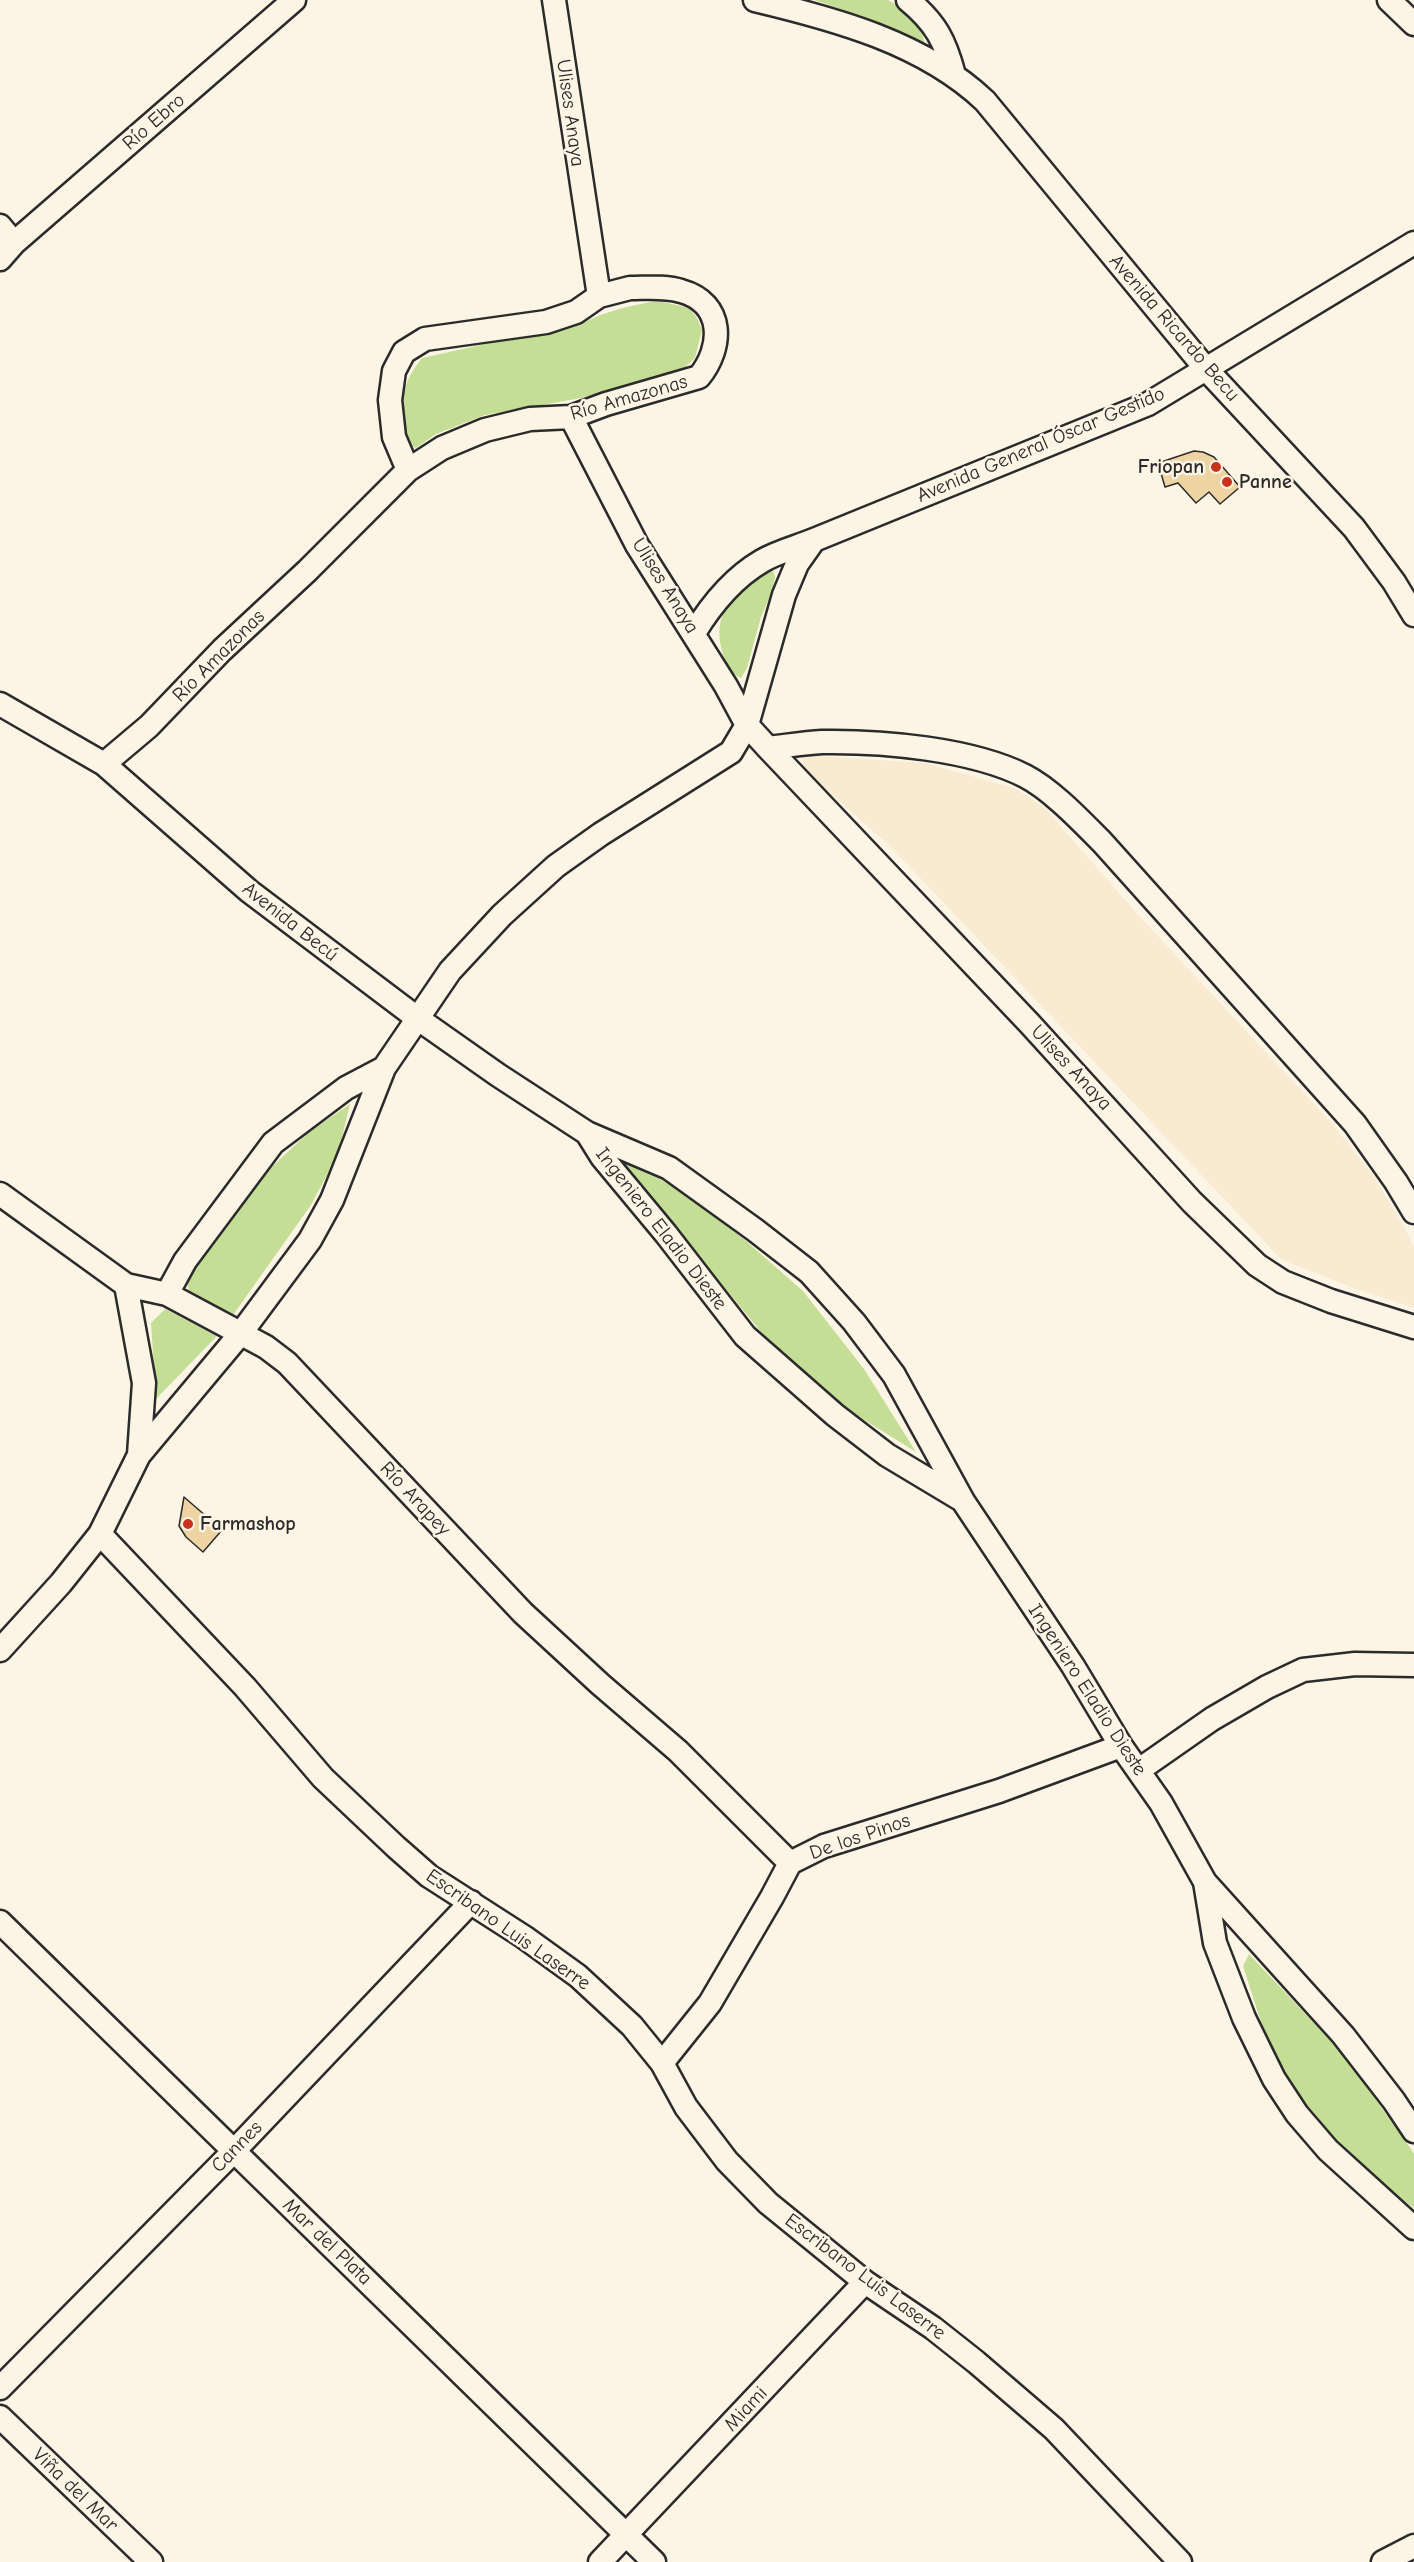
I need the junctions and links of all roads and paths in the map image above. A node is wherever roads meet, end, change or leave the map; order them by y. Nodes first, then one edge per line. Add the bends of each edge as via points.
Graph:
1 (294, 0) edge
2 (554, 0) edge
3 (755, 0) edge
4 (908, 0) edge
5 (1389, 0) edge
6 (1414, 24) edge
7 (954, 75) junction
8 (5, 243) edge
9 (1414, 243) edge
10 (599, 296) junction
11 (1206, 369) junction
12 (571, 417) junction
13 (408, 470) junction
14 (814, 540) junction
15 (1404, 584) edge
16 (1414, 615) edge
17 (694, 633) junction
18 (0, 704) edge
19 (747, 725) junction
20 (768, 748) junction
21 (104, 764) junction
22 (417, 1018) junction
23 (384, 1068) junction
24 (586, 1133) junction
25 (0, 1194) edge
26 (1414, 1212) edge
27 (126, 1285) junction
28 (167, 1294) junction
29 (1414, 1327) edge
30 (241, 1333) junction
31 (139, 1455) junction
32 (963, 1501) junction
33 (100, 1534) junction
34 (0, 1650) edge
35 (1414, 1665) edge
36 (1121, 1746) junction
37 (1139, 1770) junction
38 (790, 1863) junction
39 (1205, 1882) junction
40 (471, 1902) junction
41 (0, 1922) edge
42 (662, 2063) junction
43 (1414, 2132) edge
44 (234, 2151) junction
45 (1414, 2228) edge
46 (865, 2283) junction
47 (0, 2388) edge
48 (0, 2417) edge
49 (627, 2536) junction
50 (1414, 2546) edge
51 (151, 2562) edge
52 (600, 2562) edge
53 (654, 2562) edge
54 (1180, 2562) edge
55 (1383, 2562) edge

1 - 8 street, Río Ebro
2 - 10 street, Ulises Anaya
3 - 7 street, Avenida Ricardo Becu via 856,27
4 - 7 street via 925,13 946,45
5 - 6 street
7 - 11 street, Avenida Ricardo Becu via 986,101
9 - 11 street, Avenida General Óscar Gestido
10 - 12 street, Río Amazonas via 630,288 683,291 705,304 716,324 716,347 699,377
10 - 13 street, Río Amazonas via 576,312 546,322 425,339 404,352 394,371 390,400 394,437
11 - 14 street, Avenida General Óscar Gestido via 1148,404
11 - 15 street, Avenida Ricardo Becu
12 - 13 street, Río Amazonas via 530,418 484,430 442,448
12 - 17 street, Ulises Anaya via 637,545
13 - 21 street, Río Amazonas via 148,726
14 - 17 street, Avenida General Óscar Gestido via 763,561 739,577 708,610
14 - 19 street via 797,564 784,595
15 - 16 street, Avenida Ricardo Becu
17 - 19 street, Ulises Anaya
18 - 21 street, Avenida Becú
19 - 20 street, Ulises Anaya
19 - 22 street via 731,752 716,764 556,866 502,915 450,971
20 - 26 street via 822,742 893,746 980,760 1026,777 1070,810 1102,842 1355,1124
20 - 29 street, Ulises Anaya via 1030,1024 1192,1202 1257,1265 1283,1282 1331,1301
21 - 22 street, Avenida Becú via 249,891
22 - 23 street
22 - 24 street, Avenida Becú
23 - 28 street via 346,1088 273,1143 185,1262
23 - 30 street via 332,1200 310,1240
24 - 32 street, Ingeniero Eladio Dieste via 745,1336 887,1455
24 - 32 street, Ingeniero Eladio Dieste via 669,1168 809,1272 894,1375
25 - 27 street, Río Arapey
27 - 28 street, Río Arapey
27 - 31 street via 144,1383
28 - 30 street, Río Arapey
30 - 31 street
30 - 38 street, Río Arapey via 287,1363 523,1613 678,1751
31 - 33 street
32 - 36 street, Ingeniero Eladio Dieste via 1073,1666
33 - 34 street via 61,1584
33 - 40 street, Escribano Luis Laserre via 173,1609 323,1778 429,1875
35 - 37 street via 1355,1664 1303,1670 1212,1719
36 - 37 street, Ingeniero Eladio Dieste
36 - 38 street, De los Pinos via 999,1791 824,1846
37 - 39 street, Ingeniero Eladio Dieste
38 - 42 street, De los Pinos via 710,2002
39 - 43 street, Ingeniero Eladio Dieste via 1343,2035
39 - 45 street, Ingeniero Eladio Dieste via 1215,1943 1244,2018 1274,2079 1328,2151
40 - 42 street, Escribano Luis Laserre via 578,1976 632,2026
40 - 44 street, Cannes
41 - 44 street, Mar del Plata
42 - 46 street, Escribano Luis Laserre via 686,2107 727,2161 768,2203
44 - 47 street, Cannes
44 - 49 street, Mar del Plata
46 - 49 street, Miami
46 - 54 street, Escribano Luis Laserre via 967,2355 1054,2429
48 - 51 street, Viña del Mar
49 - 52 street, Miami
49 - 53 street, Mar del Plata
50 - 55 street

